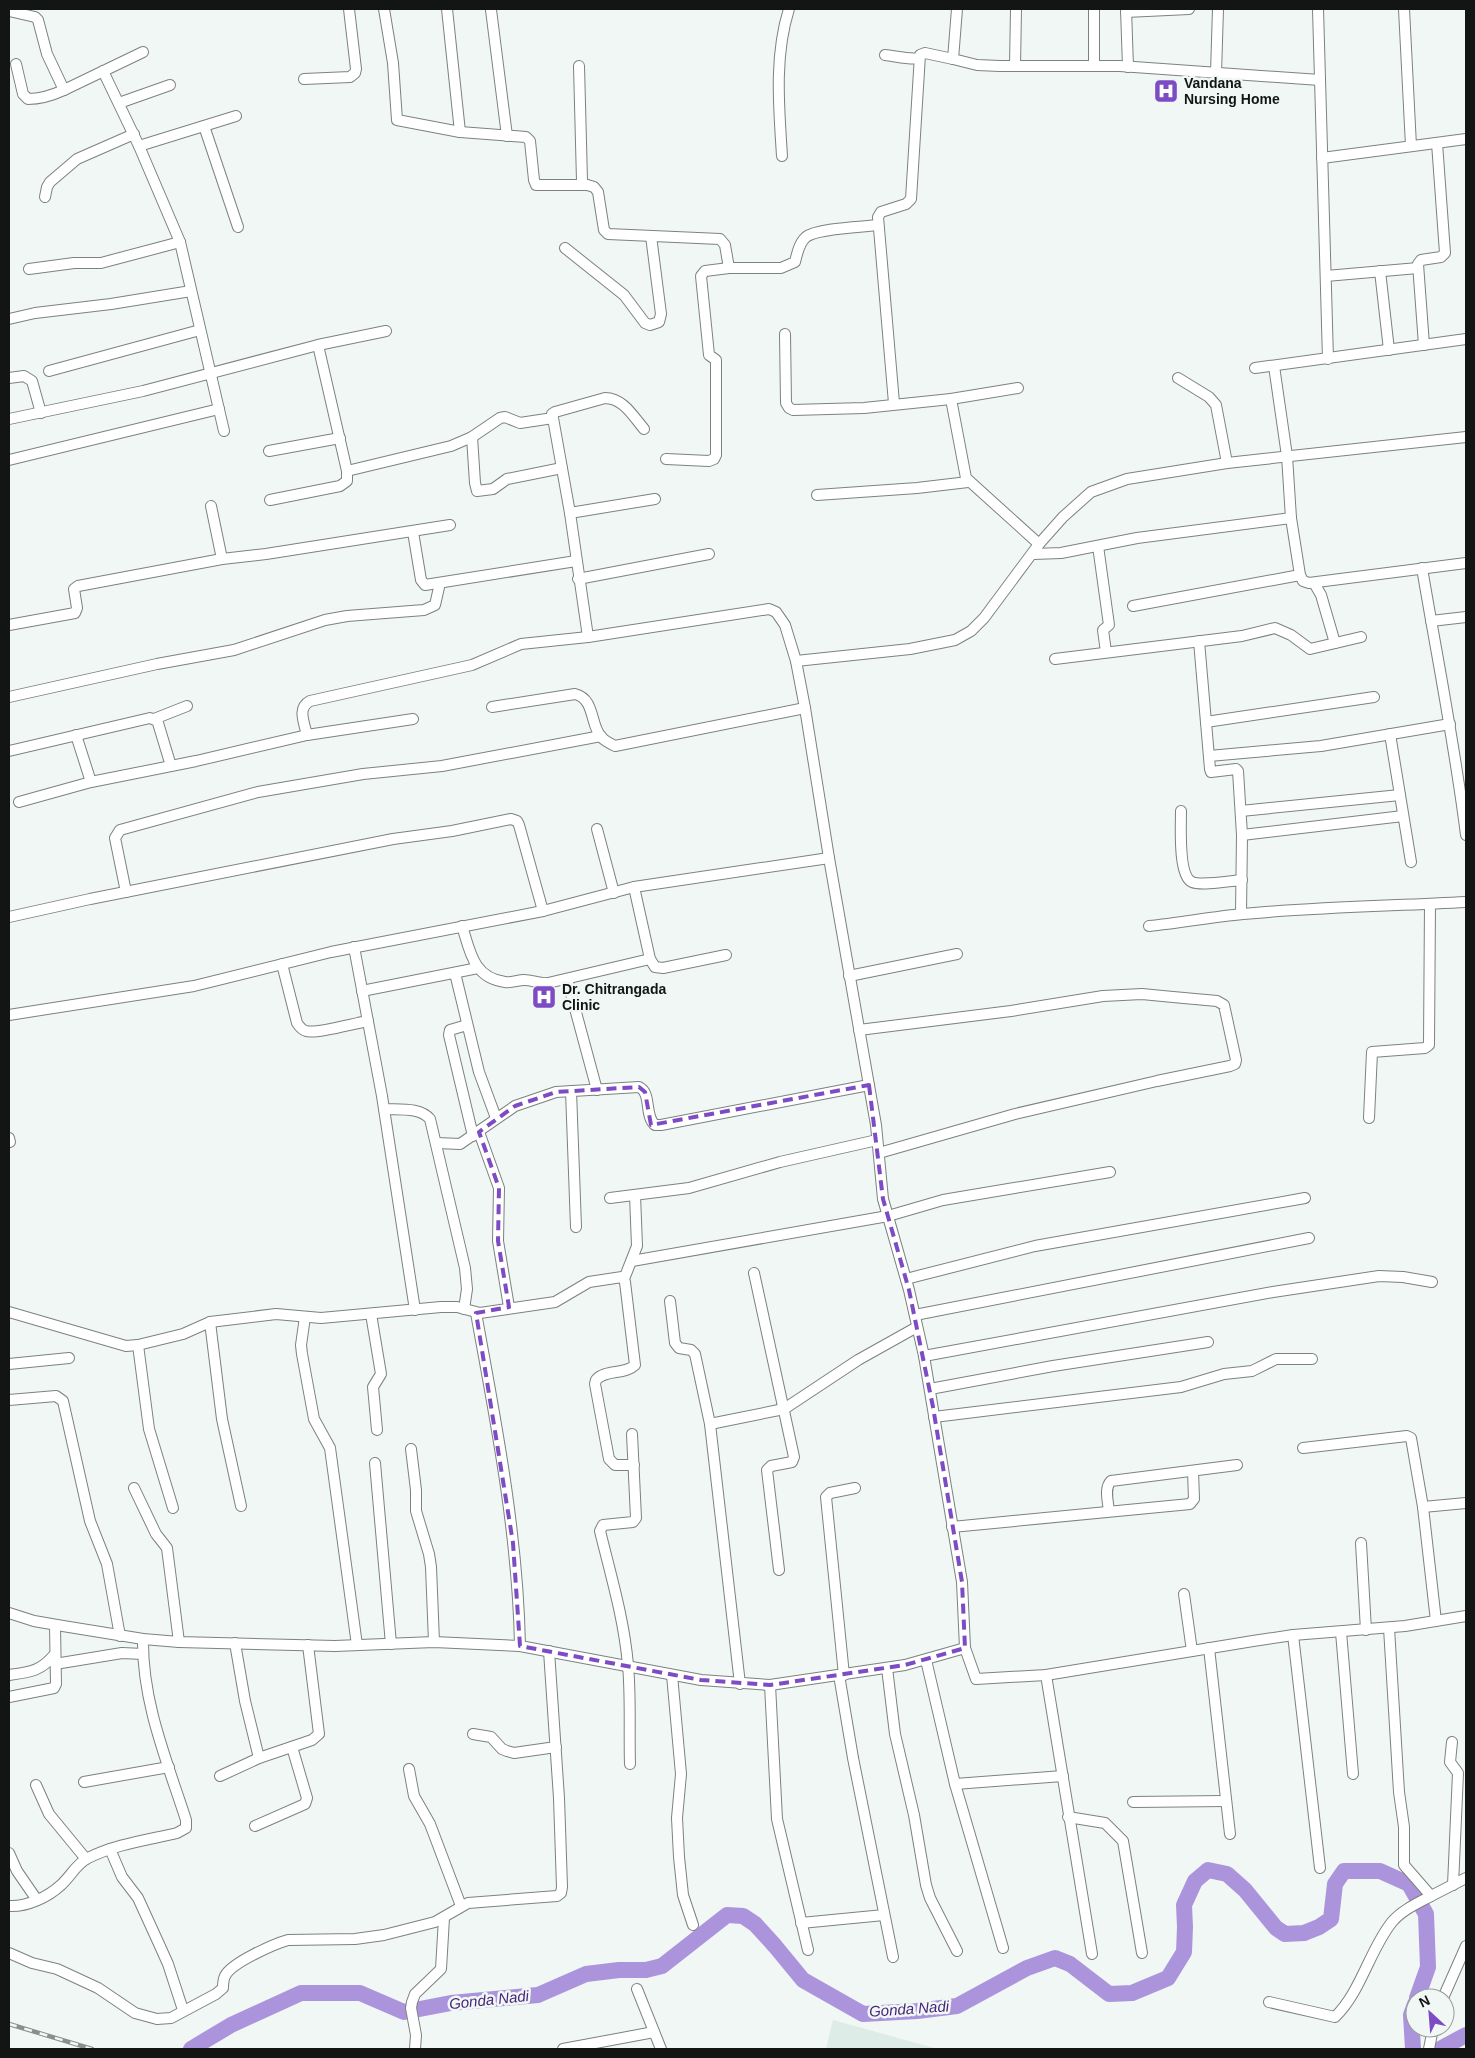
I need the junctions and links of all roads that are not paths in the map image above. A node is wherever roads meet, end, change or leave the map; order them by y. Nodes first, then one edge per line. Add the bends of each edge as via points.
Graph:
1 (349, 9) edge
2 (384, 9) edge
3 (447, 9) edge
4 (789, 9) edge
5 (957, 9) edge
6 (1016, 9) edge
7 (1094, 9) edge
8 (1189, 9) edge
9 (1218, 9) edge
10 (1318, 9) edge
11 (1404, 9) edge
12 (491, 10) dead end
13 (1126, 10) edge
14 (9, 11) edge
15 (143, 52) dead end
16 (885, 55) dead end
17 (919, 58) junction
18 (953, 59) junction
19 (16, 64) dead end
20 (580, 66) dead end
21 (1014, 66) junction
22 (1094, 66) junction
23 (1128, 67) junction
24 (103, 71) junction
25 (1216, 73) junction
26 (304, 79) dead end
27 (1320, 80) junction
28 (170, 85) dead end
29 (64, 90) junction
30 (119, 103) junction
31 (236, 116) dead end
32 (204, 126) junction
33 (460, 132) junction
34 (134, 134) junction
35 (507, 136) junction
36 (1466, 139) edge
37 (1437, 143) junction
38 (139, 146) junction
39 (1411, 146) junction
40 (782, 156) dead end
41 (1322, 158) junction
42 (586, 185) junction
43 (45, 197) dead end
44 (878, 226) junction
45 (238, 227) dead end
46 (651, 236) junction
47 (180, 242) junction
48 (565, 248) dead end
49 (728, 268) junction
50 (1418, 268) junction
51 (29, 270) dead end
52 (1380, 271) junction
53 (1326, 276) junction
54 (191, 291) junction
55 (9, 319) edge
56 (200, 330) junction
57 (386, 331) dead end
58 (785, 334) dead end
59 (1466, 339) edge
60 (318, 345) junction
61 (1424, 345) junction
62 (1389, 350) junction
63 (1328, 359) junction
64 (1274, 366) junction
65 (1255, 368) dead end
66 (49, 371) dead end
67 (210, 374) junction
68 (9, 378) edge
69 (1178, 378) dead end
70 (1018, 388) dead end
71 (951, 399) junction
72 (894, 403) junction
73 (219, 409) junction
74 (41, 413) junction
75 (553, 418) junction
76 (9, 419) edge
77 (644, 429) dead end
78 (224, 431) dead end
79 (472, 437) junction
80 (1466, 437) edge
81 (340, 438) junction
82 (269, 451) dead end
83 (1287, 456) junction
84 (666, 459) dead end
85 (9, 460) edge
86 (1227, 463) junction
87 (562, 468) junction
88 (347, 471) junction
89 (968, 482) junction
90 (817, 495) dead end
91 (655, 499) dead end
92 (270, 500) dead end
93 (211, 506) dead end
94 (570, 514) junction
95 (1291, 518) junction
96 (450, 525) dead end
97 (413, 532) junction
98 (1039, 544) junction
99 (1098, 546) junction
100 (709, 554) dead end
101 (1033, 554) junction
102 (222, 559) junction
103 (576, 562) junction
104 (1466, 563) edge
105 (1422, 568) junction
106 (1300, 575) junction
107 (578, 579) junction
108 (440, 583) junction
109 (1314, 583) junction
110 (1133, 606) dead end
111 (1466, 617) edge
112 (1431, 621) junction
113 (9, 625) edge
114 (588, 637) junction
115 (1361, 637) dead end
116 (1199, 641) junction
117 (1335, 643) junction
118 (1106, 652) junction
119 (1056, 659) dead end
120 (796, 661) junction
121 (9, 697) edge
122 (1374, 698) dead end
123 (187, 706) dead end
124 (492, 707) dead end
125 (805, 708) junction
126 (154, 719) junction
127 (413, 719) dead end
128 (1206, 722) junction
129 (1450, 724) junction
130 (306, 734) junction
131 (1390, 734) junction
132 (76, 735) junction
133 (601, 736) junction
134 (9, 752) edge
135 (1209, 756) junction
136 (171, 766) junction
137 (90, 782) junction
138 (1400, 795) junction
139 (19, 802) dead end
140 (1241, 810) junction
141 (1181, 811) dead end
142 (1403, 816) junction
143 (597, 829) dead end
144 (1242, 835) junction
145 (1466, 835) edge
146 (829, 858) junction
147 (1412, 862) dead end
148 (1242, 880) junction
149 (634, 887) junction
150 (126, 892) junction
151 (614, 892) junction
152 (1466, 902) edge
153 (1430, 904) junction
154 (543, 911) junction
155 (1241, 914) junction
156 (9, 918) edge
157 (462, 926) junction
158 (1148, 926) dead end
159 (354, 948) junction
160 (956, 954) dead end
161 (726, 955) dead end
162 (650, 959) junction
163 (282, 964) junction
164 (478, 968) junction
165 (455, 973) junction
166 (850, 976) junction
167 (567, 979) junction
168 (362, 991) junction
169 (9, 1015) edge
170 (368, 1021) junction
171 (467, 1025) junction
172 (859, 1030) junction
173 (869, 1085) junction
174 (597, 1090) junction
175 (571, 1091) junction
176 (384, 1109) junction
177 (496, 1118) junction
178 (1369, 1118) dead end
179 (476, 1134) junction
180 (877, 1140) junction
181 (437, 1143) junction
182 (879, 1153) junction
183 (1110, 1172) dead end
184 (635, 1195) junction
185 (610, 1198) dead end
186 (1305, 1198) dead end
187 (888, 1216) junction
188 (576, 1227) dead end
189 (1309, 1238) dead end
190 (632, 1261) junction
191 (754, 1273) dead end
192 (624, 1279) junction
193 (906, 1279) junction
194 (1432, 1282) dead end
195 (670, 1301) dead end
196 (509, 1307) junction
197 (464, 1309) junction
198 (415, 1310) junction
199 (9, 1312) edge
200 (476, 1312) junction
201 (371, 1314) junction
202 (915, 1315) junction
203 (305, 1317) junction
204 (210, 1322) junction
205 (917, 1327) junction
206 (1208, 1342) dead end
207 (138, 1345) junction
208 (924, 1356) junction
209 (69, 1358) dead end
210 (1312, 1359) dead end
211 (9, 1364) edge
212 (930, 1389) junction
213 (9, 1400) edge
214 (784, 1409) junction
215 (934, 1417) junction
216 (710, 1424) junction
217 (377, 1430) dead end
218 (632, 1434) dead end
219 (1303, 1448) dead end
220 (411, 1449) dead end
221 (375, 1462) dead end
222 (634, 1465) junction
223 (1237, 1465) dead end
224 (1193, 1471) junction
225 (134, 1488) dead end
226 (855, 1488) dead end
227 (1466, 1502) edge
228 (241, 1506) dead end
229 (172, 1508) dead end
230 (1423, 1508) junction
231 (1109, 1511) junction
232 (952, 1527) junction
233 (1361, 1543) dead end
234 (779, 1570) dead end
235 (1184, 1594) dead end
236 (9, 1613) edge
237 (1466, 1616) edge
238 (1436, 1621) junction
239 (55, 1625) junction
240 (1389, 1628) junction
241 (1366, 1630) junction
242 (1341, 1632) junction
243 (1293, 1635) junction
244 (120, 1636) junction
245 (142, 1639) junction
246 (179, 1642) junction
247 (434, 1642) junction
248 (235, 1643) junction
249 (391, 1644) junction
250 (308, 1645) junction
251 (357, 1645) junction
252 (520, 1646) junction
253 (966, 1648) junction
254 (1209, 1648) junction
255 (549, 1651) junction
256 (1192, 1651) junction
257 (142, 1654) junction
258 (55, 1659) junction
259 (926, 1660) junction
260 (628, 1666) junction
261 (887, 1668) junction
262 (672, 1674) junction
263 (9, 1675) edge
264 (841, 1675) junction
265 (1046, 1675) junction
266 (740, 1684) junction
267 (770, 1685) junction
268 (9, 1697) edge
269 (473, 1734) dead end
270 (1452, 1742) dead end
271 (292, 1747) junction
272 (556, 1747) junction
273 (259, 1758) junction
274 (630, 1764) dead end
275 (169, 1767) junction
276 (409, 1769) dead end
277 (1353, 1774) dead end
278 (220, 1776) dead end
279 (1063, 1776) junction
280 (84, 1782) dead end
281 (955, 1784) junction
282 (36, 1785) dead end
283 (1226, 1801) junction
284 (1133, 1802) dead end
285 (1068, 1817) junction
286 (255, 1826) dead end
287 (1230, 1834) dead end
288 (110, 1849) junction
289 (9, 1854) edge
290 (86, 1859) junction
291 (1320, 1868) dead end
292 (1466, 1878) edge
293 (1453, 1885) junction
294 (1430, 1897) junction
295 (37, 1900) junction
296 (9, 1906) edge
297 (462, 1906) junction
298 (884, 1915) junction
299 (444, 1918) junction
300 (802, 1923) junction
301 (693, 1925) dead end
302 (1466, 1946) edge
303 (1003, 1948) dead end
304 (808, 1950) dead end
305 (957, 1951) dead end
306 (9, 1953) edge
307 (1142, 1953) dead end
308 (1092, 1954) dead end
309 (893, 1957) dead end
310 (1447, 1988) edge
311 (637, 1990) dead end
312 (1269, 2002) dead end
313 (183, 2010) junction
314 (654, 2032) junction
315 (616, 2045) edge
316 (415, 2049) edge
317 (563, 2049) edge
318 (661, 2049) edge

1 - 26 street via 355,73 350,77
2 - 33 street via 397,120
3 - 33 street
4 - 40 street via 783,26 778,89
5 - 18 street
6 - 21 street
7 - 22 street
8 - 13 street
9 - 25 street
10 - 27 street
11 - 39 street
12 - 35 street
13 - 23 street
14 - 29 street via 38,20 47,54
15 - 24 street
16 - 17 street
17 - 18 street via 925,53
17 - 44 street via 911,199 879,214
18 - 21 street via 977,65
19 - 29 street via 23,94 28,99
20 - 42 street via 582,181
21 - 22 street
22 - 23 street
23 - 25 street
24 - 29 street
24 - 30 street
25 - 27 street
27 - 41 street
28 - 30 street
30 - 34 street
31 - 32 street
32 - 38 street
32 - 45 street
33 - 35 street
34 - 38 street
34 - 43 street via 77,160 50,182
35 - 42 street via 526,137 530,141 536,184
36 - 37 street
37 - 39 street
37 - 50 street via 1445,253 1441,257 1421,260
38 - 47 street
39 - 41 street
41 - 53 street
42 - 46 street via 598,192 606,233
44 - 49 street via 820,232 805,237 795,262 781,268
44 - 72 street
46 - 48 street via 661,314 659,322 653,325 646,323 624,295
46 - 49 street via 720,239 725,245
47 - 51 street via 101,263 74,263
47 - 54 street
49 - 84 street via 706,271 701,276 709,355 716,360 716,455 709,461
50 - 52 street
50 - 61 street
52 - 53 street
52 - 62 street
53 - 63 street
54 - 55 street
54 - 56 street
56 - 66 street
56 - 67 street
57 - 60 street
58 - 72 street via 786,403 789,408 864,408
59 - 61 street
60 - 67 street
60 - 81 street
61 - 62 street
62 - 63 street
63 - 64 street
64 - 65 street
64 - 83 street
67 - 73 street
67 - 74 street
68 - 74 street via 24,376 32,381
69 - 86 street via 1216,405
70 - 71 street
71 - 72 street
71 - 89 street
73 - 78 street
73 - 85 street
74 - 76 street
75 - 77 street via 555,412 608,398 619,401
75 - 79 street via 520,423 502,417
75 - 87 street
79 - 87 street via 477,491 492,489 508,479
79 - 88 street via 437,451
80 - 83 street
81 - 82 street
81 - 88 street
83 - 86 street
83 - 95 street
86 - 98 street via 1127,479 1091,492 1063,516
87 - 94 street
88 - 92 street via 347,481 340,486
89 - 90 street
89 - 98 street
91 - 94 street
93 - 102 street
94 - 103 street
95 - 99 street
95 - 106 street
96 - 97 street
97 - 102 street
97 - 108 street via 422,584
98 - 101 street
99 - 101 street
99 - 118 street via 1109,625 1103,630
100 - 107 street
101 - 120 street via 984,618 955,640 910,649
102 - 113 street via 78,586 74,589 77,608 73,614
103 - 107 street
103 - 108 street
104 - 105 street
105 - 109 street
105 - 112 street
106 - 109 street via 1303,581
106 - 110 street
107 - 114 street
108 - 121 street via 435,605 424,610 325,620 234,650
109 - 117 street via 1321,595
111 - 112 street
112 - 129 street
114 - 120 street via 769,610 780,616
114 - 130 street via 521,644 472,666 310,701 302,711
115 - 117 street
116 - 117 street via 1275,628 1310,649
116 - 118 street
116 - 128 street
118 - 119 street
120 - 125 street
122 - 128 street
123 - 126 street
124 - 133 street via 575,694 588,703
125 - 133 street via 622,746 615,746
125 - 146 street
126 - 132 street
126 - 136 street
127 - 130 street
128 - 135 street
129 - 131 street
129 - 145 street
130 - 136 street
131 - 135 street via 1321,746
131 - 138 street
132 - 134 street
132 - 137 street
133 - 150 street via 442,766 363,774 258,792 120,830 115,838
135 - 140 street via 1211,772 1238,770
136 - 137 street
137 - 139 street
138 - 140 street
138 - 142 street
140 - 144 street
141 - 148 street via 1181,852 1187,879 1196,883
142 - 144 street
142 - 147 street
143 - 151 street
144 - 148 street
146 - 149 street
146 - 166 street
148 - 155 street
149 - 151 street
149 - 162 street
150 - 154 street via 392,838 452,831 511,819 519,825
150 - 156 street
151 - 154 street
152 - 153 street
153 - 155 street
153 - 178 street via 1429,1045 1372,1052
154 - 157 street
155 - 158 street
157 - 159 street
157 - 164 street
159 - 163 street
159 - 168 street
160 - 166 street
161 - 162 street via 663,968 655,967
162 - 167 street
163 - 169 street via 194,986
163 - 170 street via 300,1028 315,1031
164 - 165 street
164 - 167 street via 503,982 524,980 541,984
165 - 168 street
165 - 171 street
166 - 172 street
167 - 174 street
168 - 170 street
170 - 176 street
171 - 177 street via 479,1072
171 - 179 street via 454,1027 448,1035
172 - 173 street
172 - 182 street via 1103,996 1142,994 1217,1001 1224,1005 1236,1060 1230,1066 1015,1114
173 - 174 street via 660,1125 650,1120 642,1088
173 - 180 street
174 - 175 street
175 - 177 street via 535,1098
175 - 188 street
176 - 181 street via 426,1114
176 - 198 street
177 - 179 street
179 - 181 street via 460,1144
179 - 196 street via 499,1188 498,1241
180 - 182 street
180 - 184 street via 780,1162 688,1188
181 - 197 street via 465,1268 467,1289
182 - 187 street via 883,1199
183 - 187 street via 943,1200
184 - 185 street
184 - 190 street via 638,1246
186 - 193 street via 1035,1246
187 - 190 street
187 - 193 street
189 - 202 street
190 - 192 street
191 - 214 street
192 - 196 street via 589,1282 555,1302
192 - 222 street via 635,1365 601,1375 595,1384 609,1459 615,1465
193 - 202 street
194 - 208 street via 1378,1276
195 - 216 street via 675,1343 695,1354
196 - 200 street
197 - 198 street
197 - 200 street
198 - 201 street
199 - 207 street via 118,1345
200 - 252 street via 513,1543
201 - 203 street
201 - 217 street via 381,1374 373,1387
202 - 205 street
203 - 204 street via 276,1314
203 - 251 street via 302,1354 314,1419 330,1448
204 - 207 street via 183,1334
204 - 228 street via 222,1419
205 - 208 street
205 - 214 street via 858,1360
206 - 212 street
207 - 229 street via 149,1429
208 - 212 street
209 - 211 street
210 - 215 street via 1276,1359 1252,1370 1181,1386
212 - 215 street
213 - 244 street via 56,1396 63,1401 90,1521 107,1564
214 - 216 street
214 - 234 street via 793,1460 768,1467 767,1473
215 - 232 street
216 - 266 street
218 - 222 street
219 - 230 street via 1409,1437
220 - 247 street via 416,1511 431,1567
221 - 249 street
222 - 260 street via 635,1521 603,1525 600,1531 618,1601
223 - 224 street
224 - 231 street via 1111,1481 1107,1489
224 - 231 street via 1194,1499 1190,1504
225 - 246 street via 156,1534 167,1548
226 - 264 street via 830,1493 826,1497
227 - 230 street
230 - 238 street
231 - 232 street
232 - 253 street via 962,1582
233 - 241 street
235 - 256 street
236 - 239 street
237 - 238 street
238 - 240 street
239 - 244 street
239 - 258 street
240 - 241 street
240 - 294 street via 1404,1827 1403,1861 1405,1868
241 - 242 street
242 - 243 street
242 - 277 street
243 - 254 street
243 - 291 street
244 - 245 street
245 - 246 street
245 - 257 street
246 - 248 street
247 - 249 street
247 - 252 street
248 - 250 street
248 - 273 street
249 - 251 street
250 - 251 street
250 - 271 street via 319,1734
252 - 255 street
253 - 259 street
253 - 265 street via 976,1679
254 - 256 street
254 - 283 street
255 - 260 street
255 - 272 street
256 - 265 street
257 - 258 street
257 - 275 street via 147,1694
258 - 263 street via 37,1670
258 - 268 street via 54,1688
259 - 261 street
259 - 281 street
260 - 262 street
260 - 274 street
261 - 264 street
261 - 305 street via 896,1734 926,1885
262 - 266 street
262 - 301 street via 681,1774 677,1818 679,1856 684,1900
264 - 267 street
264 - 298 street via 853,1758
265 - 279 street
266 - 267 street
267 - 300 street via 777,1819
269 - 272 street via 491,1737 507,1751
270 - 293 street via 1450,1762 1458,1773
271 - 273 street
271 - 286 street via 307,1798 305,1804
272 - 297 street via 561,1893 552,1898
273 - 278 street
275 - 280 street
275 - 288 street via 186,1828
276 - 297 street via 414,1796 430,1824
279 - 281 street
279 - 285 street
281 - 303 street
282 - 290 street via 49,1814
283 - 284 street
283 - 287 street
285 - 307 street via 1100,1821 1123,1841
285 - 308 street
288 - 290 street
288 - 313 street via 159,1944
289 - 295 street
290 - 295 street via 61,1886
292 - 293 street
293 - 294 street
294 - 312 street via 1392,1922 1335,2018
295 - 296 street via 24,1906
297 - 299 street
298 - 300 street
298 - 309 street
299 - 313 street via 384,1935 278,1942 227,1972 223,1988 216,1994
299 - 316 street via 441,1969 415,1994 412,2013
300 - 304 street
302 - 310 street
306 - 313 street via 90,1984 135,2012 164,2020
311 - 314 street
314 - 315 street
314 - 318 street
315 - 317 street

